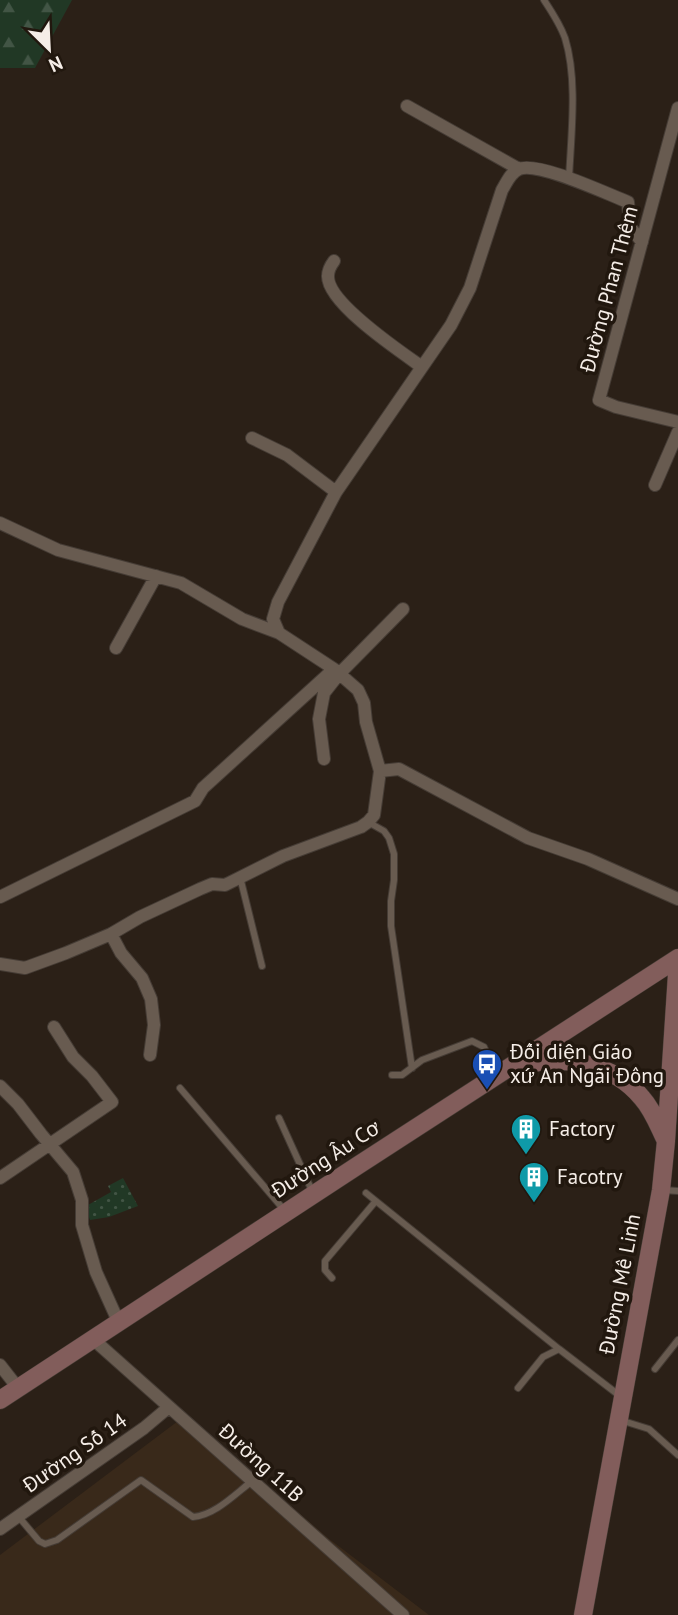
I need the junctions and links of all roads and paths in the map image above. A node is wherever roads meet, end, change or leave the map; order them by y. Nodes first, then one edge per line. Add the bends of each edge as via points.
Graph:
1 (544, 0) edge
2 (407, 106) dead end
3 (677, 114) edge
4 (519, 169) junction
5 (569, 178) junction
6 (628, 202) junction
7 (651, 208) junction
8 (642, 242) junction
9 (334, 261) dead end
10 (422, 367) junction
11 (678, 422) edge
12 (678, 432) edge
13 (253, 438) dead end
14 (655, 485) dead end
15 (336, 492) junction
16 (0, 523) edge
17 (156, 576) junction
18 (403, 609) dead end
19 (279, 632) junction
20 (117, 649) dead end
21 (337, 671) junction
22 (324, 759) dead end
23 (380, 771) junction
24 (369, 822) junction
25 (240, 877) junction
26 (0, 897) edge
27 (678, 899) edge
28 (111, 934) junction
29 (678, 959) edge
30 (0, 964) edge
31 (262, 966) dead end
32 (54, 1027) dead end
33 (150, 1055) dead end
34 (412, 1068) junction
35 (392, 1074) dead end
36 (500, 1074) junction
37 (0, 1086) edge
38 (180, 1088) dead end
39 (279, 1118) dead end
40 (666, 1141) junction
41 (51, 1145) junction
42 (0, 1178) edge
43 (670, 1191) edge
44 (366, 1193) dead end
45 (313, 1195) junction
46 (375, 1202) junction
47 (286, 1213) junction
48 (332, 1278) dead end
49 (119, 1323) junction
50 (94, 1340) junction
51 (678, 1340) edge
52 (559, 1349) junction
53 (0, 1365) edge
54 (655, 1369) dead end
55 (18, 1388) junction
56 (518, 1388) dead end
57 (622, 1397) junction
58 (0, 1400) edge
59 (169, 1407) junction
60 (618, 1419) junction
61 (678, 1455) edge
62 (251, 1482) junction
63 (18, 1517) junction
64 (0, 1529) edge
65 (403, 1615) edge
66 (583, 1615) edge

1 - 5 lane via 560,27 571,65
2 - 4 street
3 - 7 street, Đường Phan Thêm
4 - 5 street via 529,167
4 - 10 street via 502,190 470,288 452,325
5 - 6 street
6 - 7 street
6 - 8 street via 630,228
7 - 8 street, Đường Phan Thêm
8 - 11 street, Đường Phan Thêm via 599,401
9 - 10 street via 328,276 336,295 360,321
10 - 15 street
12 - 14 street
13 - 15 street via 287,455
15 - 19 street via 278,602 273,619
16 - 17 street via 58,550
17 - 19 street via 181,583 242,620
17 - 20 street
18 - 21 street
19 - 21 street
21 - 22 street via 324,694 319,719
21 - 23 street via 358,690 364,703
21 - 26 street via 203,788 195,802
23 - 24 street
23 - 27 street via 399,769 528,838
24 - 25 street
24 - 34 lane via 384,831 394,854 391,926
25 - 28 street via 200,889
25 - 31 lane
28 - 30 street via 25,968
28 - 33 street via 151,999
29 - 36 main road, Đường Âu Cơ
29 - 40 main road, Đường Mê Linh
32 - 41 street via 112,1102
34 - 35 lane via 402,1075
34 - 36 lane via 472,1041 484,1047
36 - 40 main road via 537,1061 561,1060 609,1072 642,1097
36 - 45 main road, Đường Âu Cơ
37 - 41 street
38 - 47 lane
39 - 45 lane
40 - 43 main road, Đường Mê Linh
41 - 42 street
41 - 49 street via 73,1172 96,1272
43 - 57 main road, Đường Mê Linh
44 - 46 lane
45 - 47 main road, Đường Âu Cơ
46 - 48 lane via 326,1261
46 - 52 lane
47 - 49 main road, Đường Âu Cơ
49 - 50 main road, Đường Âu Cơ
50 - 55 main road, Đường Âu Cơ
50 - 59 street, Đường 11B
51 - 54 lane
52 - 56 lane via 544,1357
52 - 57 lane
53 - 55 street
55 - 58 main road, Đường Âu Cơ
57 - 60 main road, Đường Mê Linh
59 - 62 street, Đường 11B
59 - 63 street, Đường Số 14
60 - 61 lane via 649,1429
60 - 66 main road, Đường Mê Linh
62 - 63 lane via 212,1511 193,1517 141,1480 45,1544
62 - 65 street, Đường 11B
63 - 64 street, Đường Số 14

